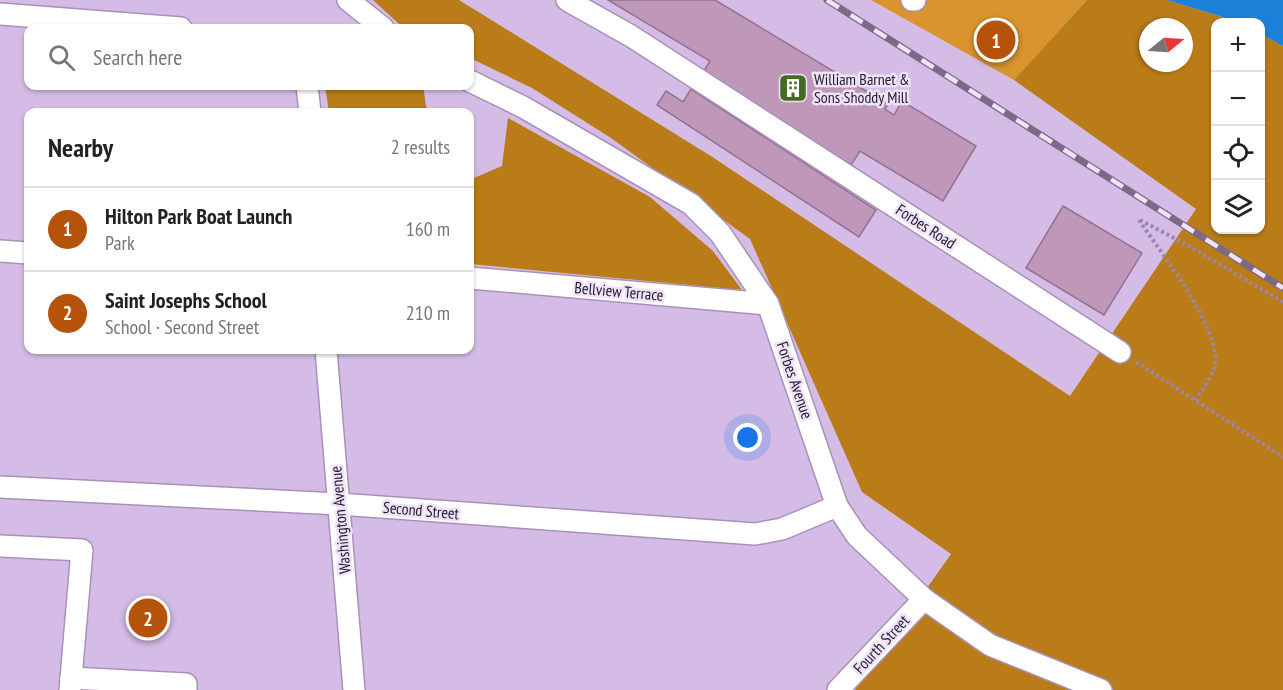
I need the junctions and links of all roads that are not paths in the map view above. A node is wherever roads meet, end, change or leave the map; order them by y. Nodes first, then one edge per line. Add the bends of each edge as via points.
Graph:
1 (348, 0) edge
2 (567, 0) edge
3 (0, 14) edge
4 (129, 24) edge
5 (378, 24) edge
6 (474, 83) edge
7 (307, 90) edge
8 (310, 108) edge
9 (0, 251) edge
10 (24, 253) edge
11 (474, 278) edge
12 (768, 304) junction
13 (1120, 352) road end
14 (326, 354) edge
15 (0, 487) edge
16 (339, 504) junction
17 (837, 506) junction
18 (1, 546) edge
19 (924, 599) junction
20 (71, 684) edge
21 (186, 690) edge
22 (354, 690) edge
23 (838, 690) edge
24 (1101, 690) edge

1 - 5 street
2 - 13 street, Forbes Road via 631,36
3 - 4 street
6 - 12 street, Forbes Avenue via 691,204 720,233
7 - 8 street
9 - 10 street
11 - 12 street, Bellview Terrace
12 - 17 street, Forbes Avenue
14 - 16 street, Washington Avenue
15 - 16 street, Second Street
16 - 17 street, Second Street via 755,534 782,529
16 - 22 street, Washington Avenue
17 - 19 street, Forbes Avenue via 857,536
18 - 20 street via 82,550
19 - 23 street, Fourth Street
19 - 24 street, Forbes Avenue via 990,645
20 - 21 street via 186,684

